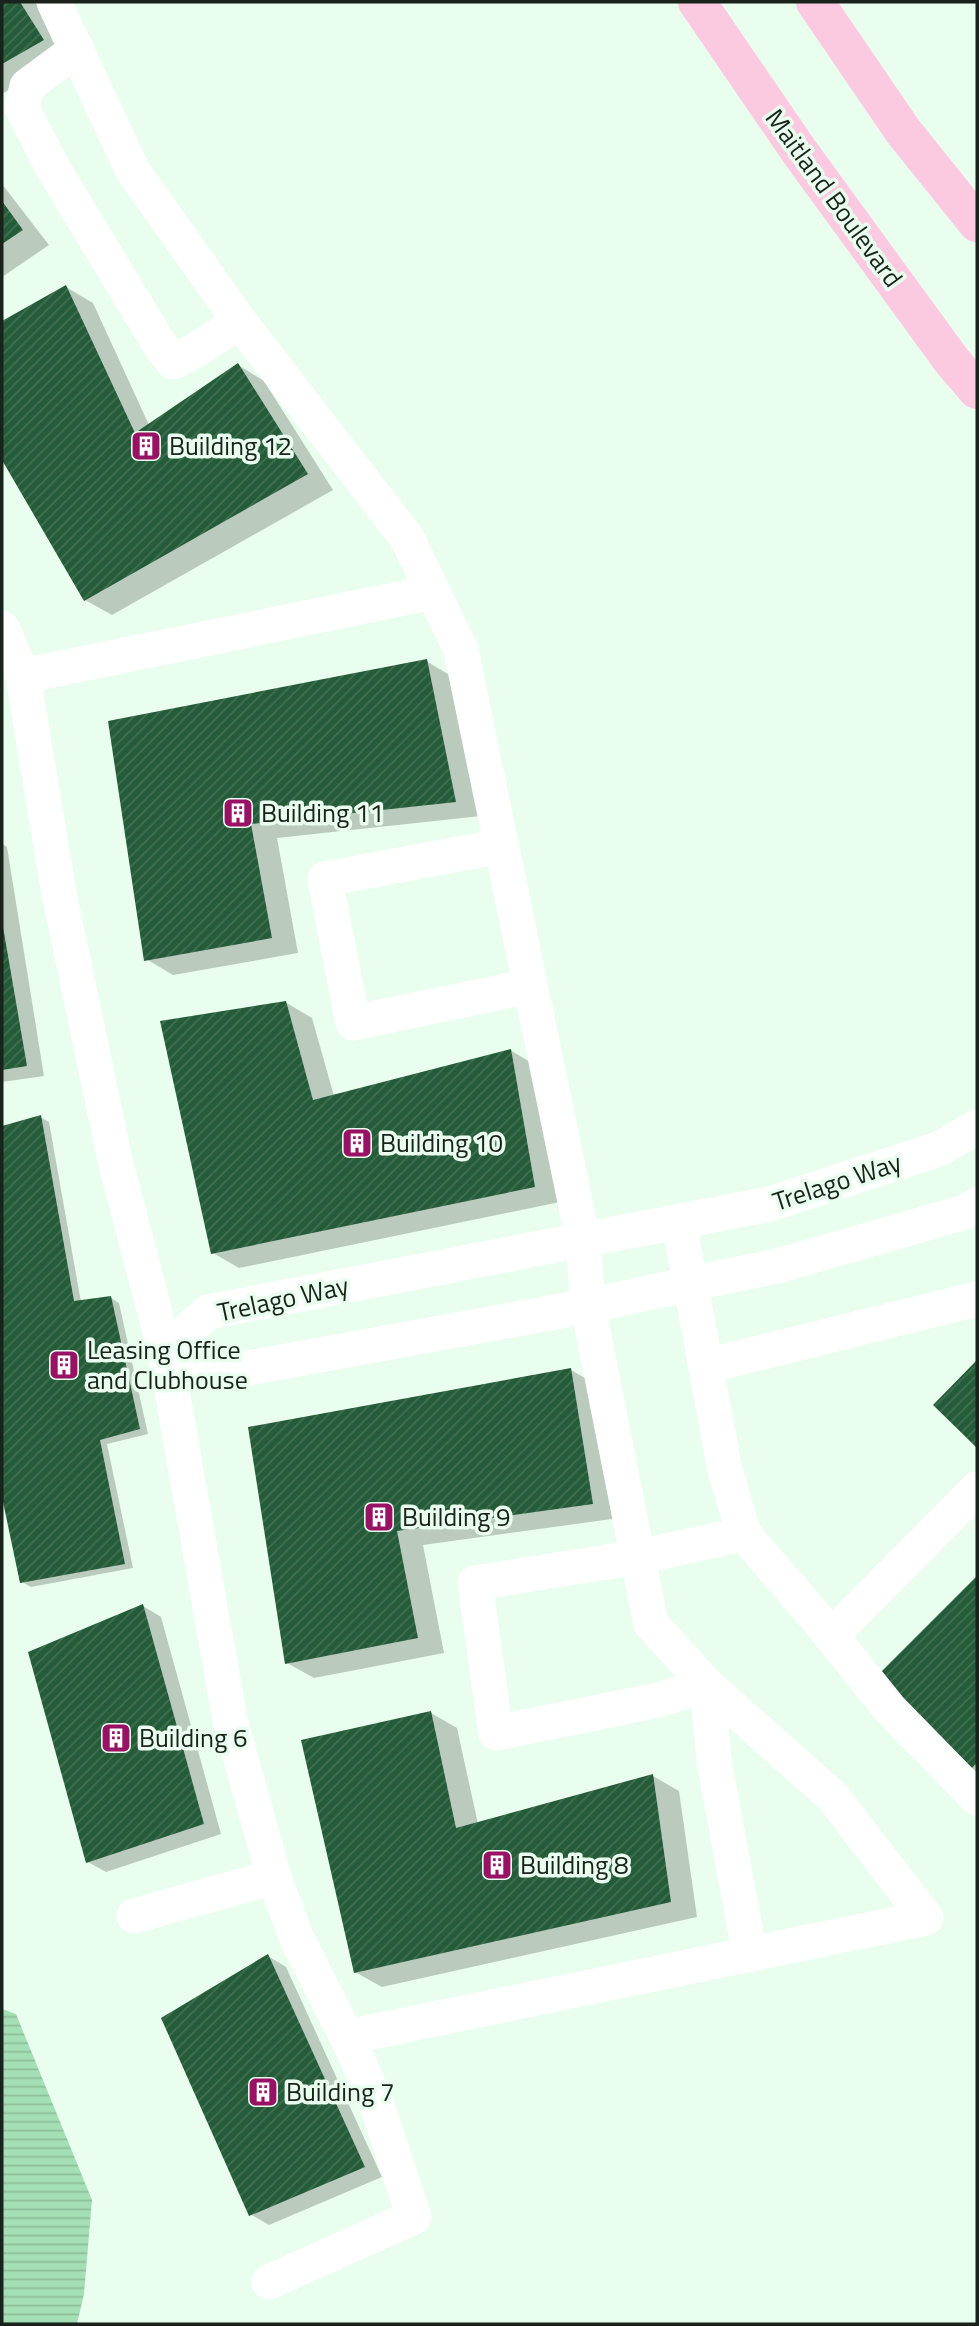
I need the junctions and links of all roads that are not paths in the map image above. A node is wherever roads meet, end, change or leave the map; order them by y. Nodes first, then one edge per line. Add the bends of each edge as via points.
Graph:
1 (54, 2) edge
2 (697, 2) edge
3 (815, 2) edge
4 (77, 50) junction
5 (977, 223) edge
6 (240, 322) junction
7 (977, 390) edge
8 (433, 592) junction
9 (2, 628) edge
10 (23, 676) junction
11 (501, 846) junction
12 (530, 986) junction
13 (977, 1127) edge
14 (977, 1205) edge
15 (679, 1222) junction
16 (583, 1240) junction
17 (690, 1284) junction
18 (977, 1299) edge
19 (588, 1306) junction
20 (165, 1351) junction
21 (706, 1366) junction
22 (977, 1489) edge
23 (744, 1534) junction
24 (638, 1557) junction
25 (831, 1636) junction
26 (707, 1685) junction
27 (977, 1798) edge
28 (274, 1877) junction
29 (134, 1916) dead end
30 (750, 1955) junction
31 (347, 2037) junction
32 (269, 2282) dead end

1 - 4 street
2 - 7 main road, Maitland Boulevard via 807,162
3 - 5 main road via 903,131
4 - 6 street via 133,172
4 - 6 street via 27,86 22,108 54,170 173,362
6 - 8 street via 407,538
8 - 10 street
8 - 11 street via 461,650
9 - 10 street
10 - 20 street via 59,893 115,1160
11 - 12 street
11 - 12 street via 325,878 353,1023
12 - 16 street
13 - 15 street, Trelago Way via 939,1149 770,1205
14 - 17 street via 781,1265
15 - 16 street, Trelago Way
15 - 17 street
16 - 19 street
16 - 20 street, Trelago Way via 208,1312
17 - 19 street
17 - 21 street
18 - 21 street
19 - 20 street via 221,1373
19 - 24 street
20 - 28 street via 230,1720
21 - 23 street via 725,1470
22 - 25 street
23 - 24 street
23 - 25 street
24 - 26 street via 651,1624
24 - 26 street via 475,1583 496,1733 658,1700
25 - 27 street via 890,1709
26 - 30 street via 714,1761
26 - 30 street via 833,1797 926,1918
28 - 29 street
28 - 31 street via 297,1939
30 - 31 street
31 - 32 street via 373,2096 414,2217

